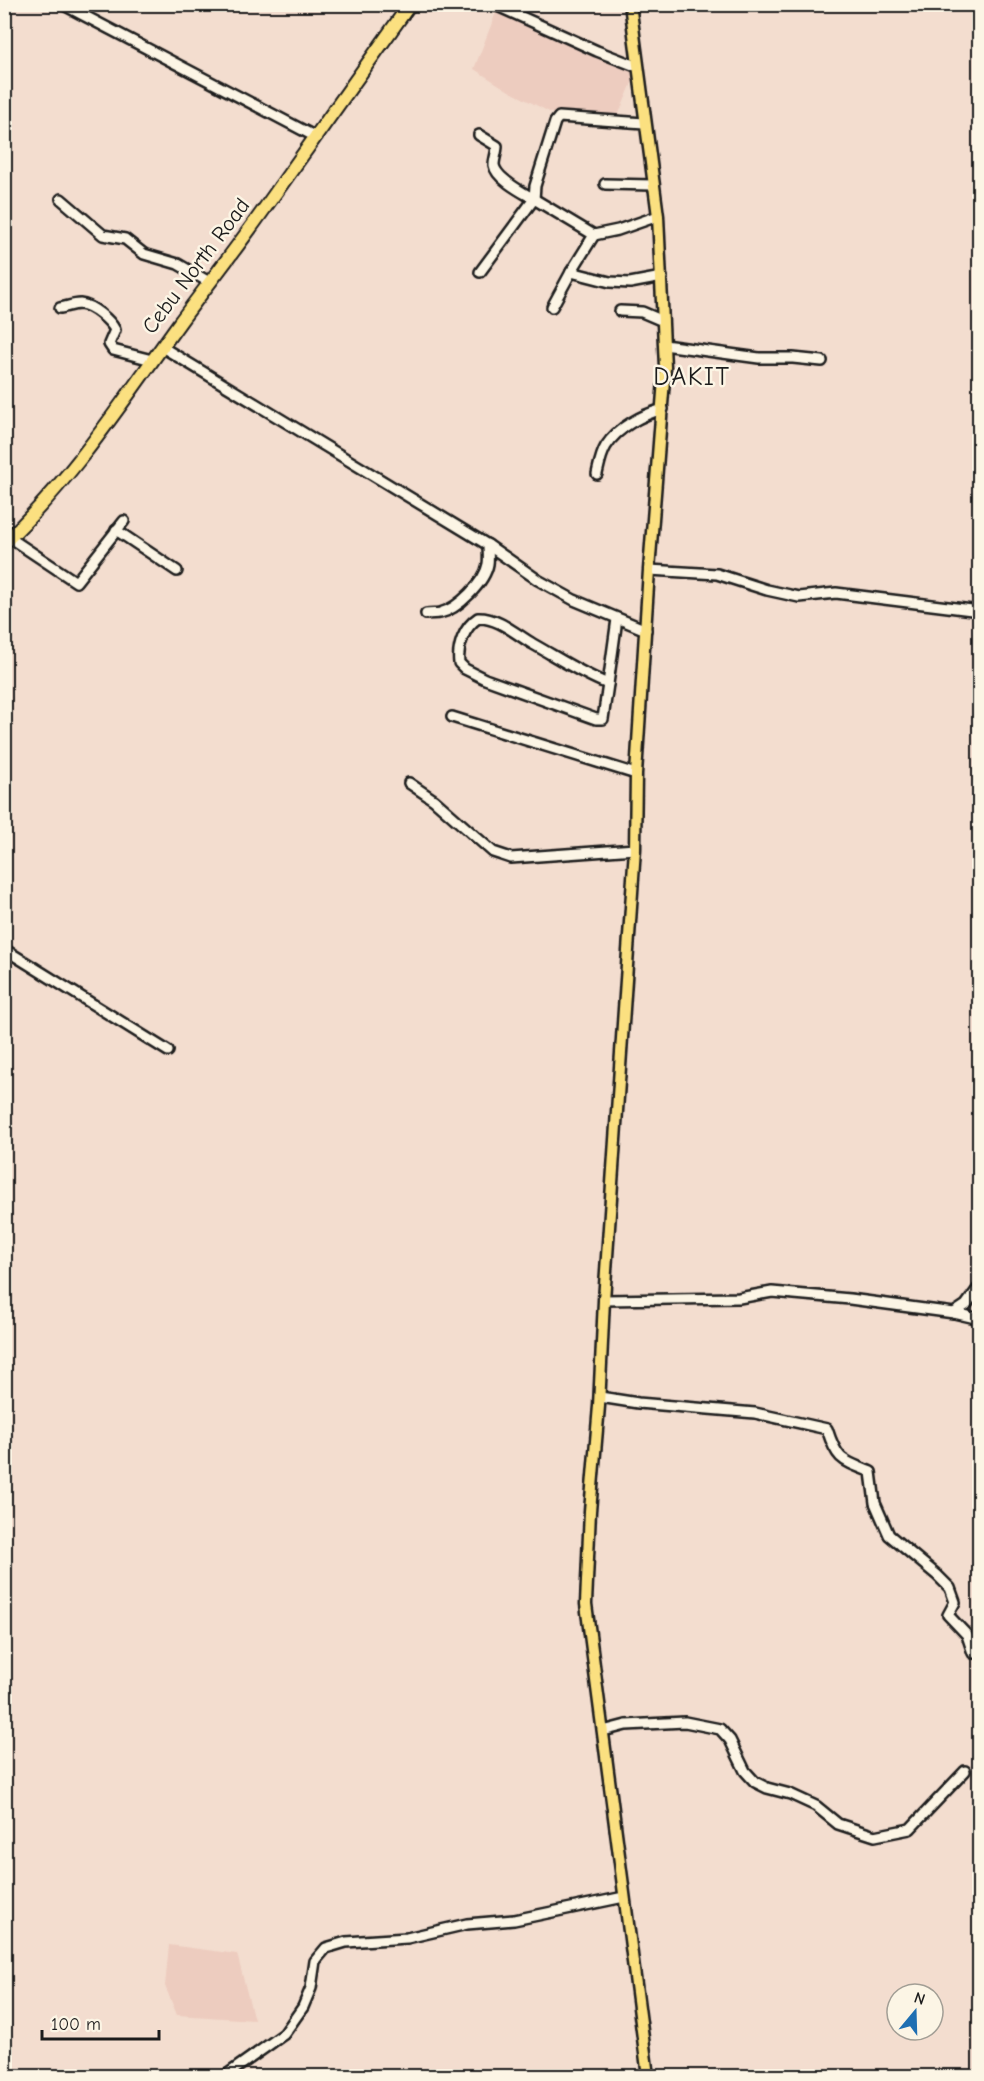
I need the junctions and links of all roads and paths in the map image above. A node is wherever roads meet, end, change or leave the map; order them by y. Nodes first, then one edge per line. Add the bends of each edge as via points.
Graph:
1 (62, 4) edge
2 (410, 4) edge
3 (493, 4) edge
4 (630, 4) edge
5 (638, 67) junction
6 (644, 123) junction
7 (479, 135) dead end
8 (314, 136) junction
9 (605, 184) dead end
10 (653, 185) junction
11 (61, 199) dead end
12 (534, 200) junction
13 (658, 216) junction
14 (594, 235) junction
15 (480, 272) dead end
16 (571, 272) junction
17 (662, 277) junction
18 (209, 282) junction
19 (552, 307) dead end
20 (60, 308) dead end
21 (620, 310) dead end
22 (663, 321) junction
23 (664, 345) junction
24 (162, 347) junction
25 (152, 360) junction
26 (822, 361) dead end
27 (663, 409) junction
28 (597, 474) dead end
29 (124, 522) dead end
30 (116, 530) junction
31 (7, 540) edge
32 (488, 545) junction
33 (649, 570) junction
34 (177, 571) dead end
35 (980, 611) edge
36 (426, 614) dead end
37 (617, 619) junction
38 (646, 630) junction
39 (608, 684) junction
40 (452, 717) dead end
41 (636, 774) junction
42 (409, 783) dead end
43 (635, 849) junction
44 (4, 949) edge
45 (168, 1051) dead end
46 (980, 1286) edge
47 (604, 1300) junction
48 (954, 1313) junction
49 (980, 1319) edge
50 (600, 1397) junction
51 (973, 1653) dead end
52 (603, 1731) junction
53 (965, 1771) dead end
54 (624, 1897) junction
55 (225, 2076) edge
56 (648, 2076) edge

1 - 8 street
2 - 8 highway, Cebu North Road
3 - 5 street
4 - 5 main road
5 - 6 main road
6 - 10 main road
6 - 12 street via 559,117 535,186
7 - 12 street via 497,146 496,171
8 - 18 highway, Cebu North Road
9 - 10 street
10 - 13 main road
11 - 18 street via 103,235 125,239 144,254 178,264
12 - 14 street
12 - 15 street
13 - 14 street
13 - 17 main road
14 - 16 street
16 - 17 street via 610,282
16 - 19 street
17 - 22 main road
18 - 24 highway, Cebu North Road
20 - 25 street via 80,304 89,307 112,322 115,330 109,344 113,350
21 - 22 street via 642,312
22 - 23 main road
23 - 26 street via 759,358
23 - 27 main road
24 - 25 highway, Cebu North Road
24 - 32 street
25 - 31 highway, Cebu North Road via 84,453
27 - 28 street via 647,414 616,434 605,448
27 - 33 main road
29 - 30 street
30 - 31 street via 76,582
30 - 34 street
32 - 36 street via 488,565 466,598 451,609
32 - 37 street via 538,580
33 - 35 street via 717,574 799,597 836,593
33 - 38 main road
37 - 38 street
37 - 39 street
38 - 41 main road
39 - 39 street via 485,618 473,621 460,646 459,663 465,669 596,719 605,716
40 - 41 street
41 - 43 main road
42 - 43 street via 502,856
43 - 47 main road
44 - 45 street
46 - 48 street via 966,1305
47 - 48 street via 739,1298 772,1292
47 - 50 main road
48 - 49 street
50 - 51 street via 755,1413 827,1429 834,1452 849,1464 871,1472 875,1503 889,1535 951,1588 955,1602 948,1615 968,1635
50 - 52 main road via 586,1604
52 - 53 street via 626,1725 685,1722 720,1729 755,1782 816,1806 838,1824 875,1836 909,1830
52 - 54 main road
54 - 55 street via 514,1920 326,1948 315,1961 303,2007 284,2034
54 - 56 main road

